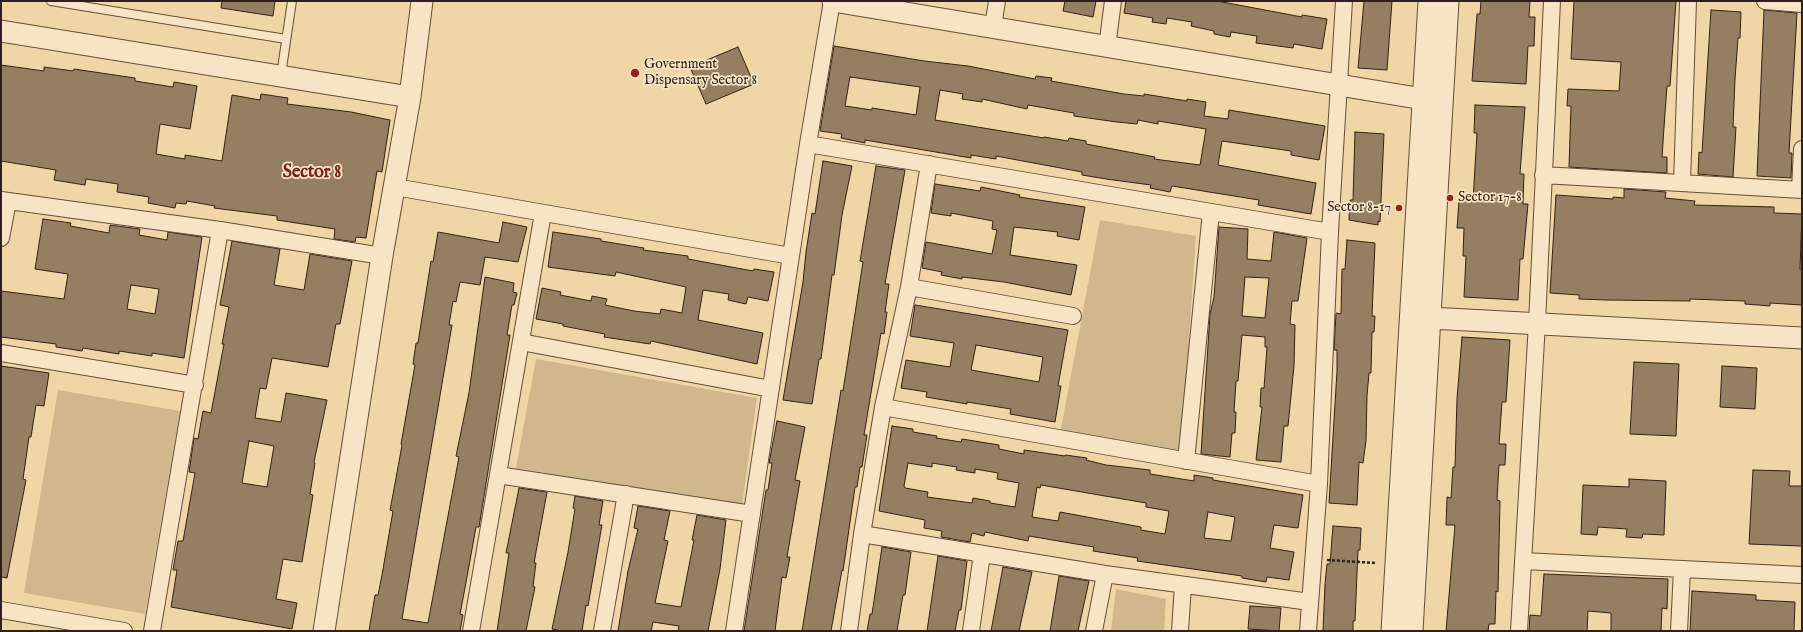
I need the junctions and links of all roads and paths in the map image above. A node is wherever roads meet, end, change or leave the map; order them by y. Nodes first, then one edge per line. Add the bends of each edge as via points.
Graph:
1 (51, 1) edge
2 (292, 1) edge
3 (422, 1) edge
4 (832, 1) edge
5 (997, 1) edge
6 (1113, 1) edge
7 (1344, 1) edge
8 (1429, 1) edge
9 (1448, 1) edge
10 (1552, 1) edge
11 (1688, 1) edge
12 (1765, 1) edge
13 (1802, 4) edge
14 (993, 27) junction
15 (1, 31) edge
16 (286, 39) junction
17 (1107, 46) junction
18 (281, 76) junction
19 (1339, 85) junction
20 (410, 97) junction
21 (1423, 99) junction
22 (808, 144) junction
23 (1802, 149) edge
24 (929, 164) junction
25 (1543, 175) junction
26 (1682, 183) junction
27 (394, 187) junction
28 (1801, 190) edge
29 (4, 200) edge
30 (1211, 212) junction
31 (543, 213) junction
32 (220, 230) junction
33 (1330, 232) junction
34 (1, 238) edge
35 (382, 256) junction
36 (791, 256) junction
37 (909, 287) junction
38 (1072, 316) dead end
39 (1430, 318) junction
40 (1537, 324) junction
41 (1802, 338) edge
42 (521, 342) junction
43 (1, 353) edge
44 (195, 385) junction
45 (771, 389) junction
46 (883, 406) junction
47 (1186, 461) junction
48 (498, 475) junction
49 (1319, 484) junction
50 (626, 494) junction
51 (752, 514) junction
52 (862, 534) junction
53 (982, 554) junction
54 (1313, 559) junction
55 (1523, 561) junction
56 (1376, 563) dead end
57 (1682, 569) junction
58 (1105, 574) junction
59 (1802, 575) edge
60 (1183, 585) junction
61 (1310, 602) junction
62 (1, 610) edge
63 (80, 628) edge
64 (124, 631) edge
65 (152, 631) edge
66 (324, 631) edge
67 (472, 631) edge
68 (602, 631) edge
69 (734, 631) edge
70 (849, 631) edge
71 (971, 631) edge
72 (1094, 631) edge
73 (1180, 631) edge
74 (1308, 631) edge
75 (1392, 631) edge
76 (1412, 631) edge
77 (1519, 631) edge
78 (1679, 631) edge

1 - 16 lane
2 - 16 lane
3 - 20 street
4 - 14 street
4 - 22 street
5 - 14 street
6 - 17 street
7 - 19 street
8 - 21 street
9 - 39 street
10 - 25 street
11 - 26 street
12 - 13 street
14 - 17 street
15 - 18 street
16 - 18 lane
17 - 19 street
18 - 20 street
19 - 21 street
19 - 33 street
20 - 27 street
21 - 75 street
22 - 24 street
22 - 36 street
23 - 28 street
24 - 30 street
24 - 37 street
25 - 26 street
25 - 40 street
26 - 28 street
27 - 31 street
27 - 35 street
29 - 32 street
29 - 34 street
30 - 33 street
30 - 47 street
31 - 36 street
31 - 42 street
32 - 35 street
32 - 44 street
33 - 49 street
35 - 66 street
36 - 45 street
37 - 38 street
37 - 46 street
39 - 40 street
39 - 76 street
40 - 41 street
40 - 55 street
42 - 45 street
42 - 48 street
43 - 44 street
44 - 65 street
45 - 51 street
46 - 47 street
46 - 52 street
47 - 49 street
48 - 50 street
48 - 67 street
49 - 54 street
50 - 51 street
50 - 68 street
51 - 69 street
52 - 53 street
52 - 70 street
53 - 58 street
53 - 71 street
54 - 56 path
54 - 61 street
55 - 57 street
55 - 77 street
57 - 59 street
57 - 78 street
58 - 60 street
58 - 72 street
60 - 61 street
60 - 73 street
61 - 74 street
62 - 63 street
63 - 64 street

